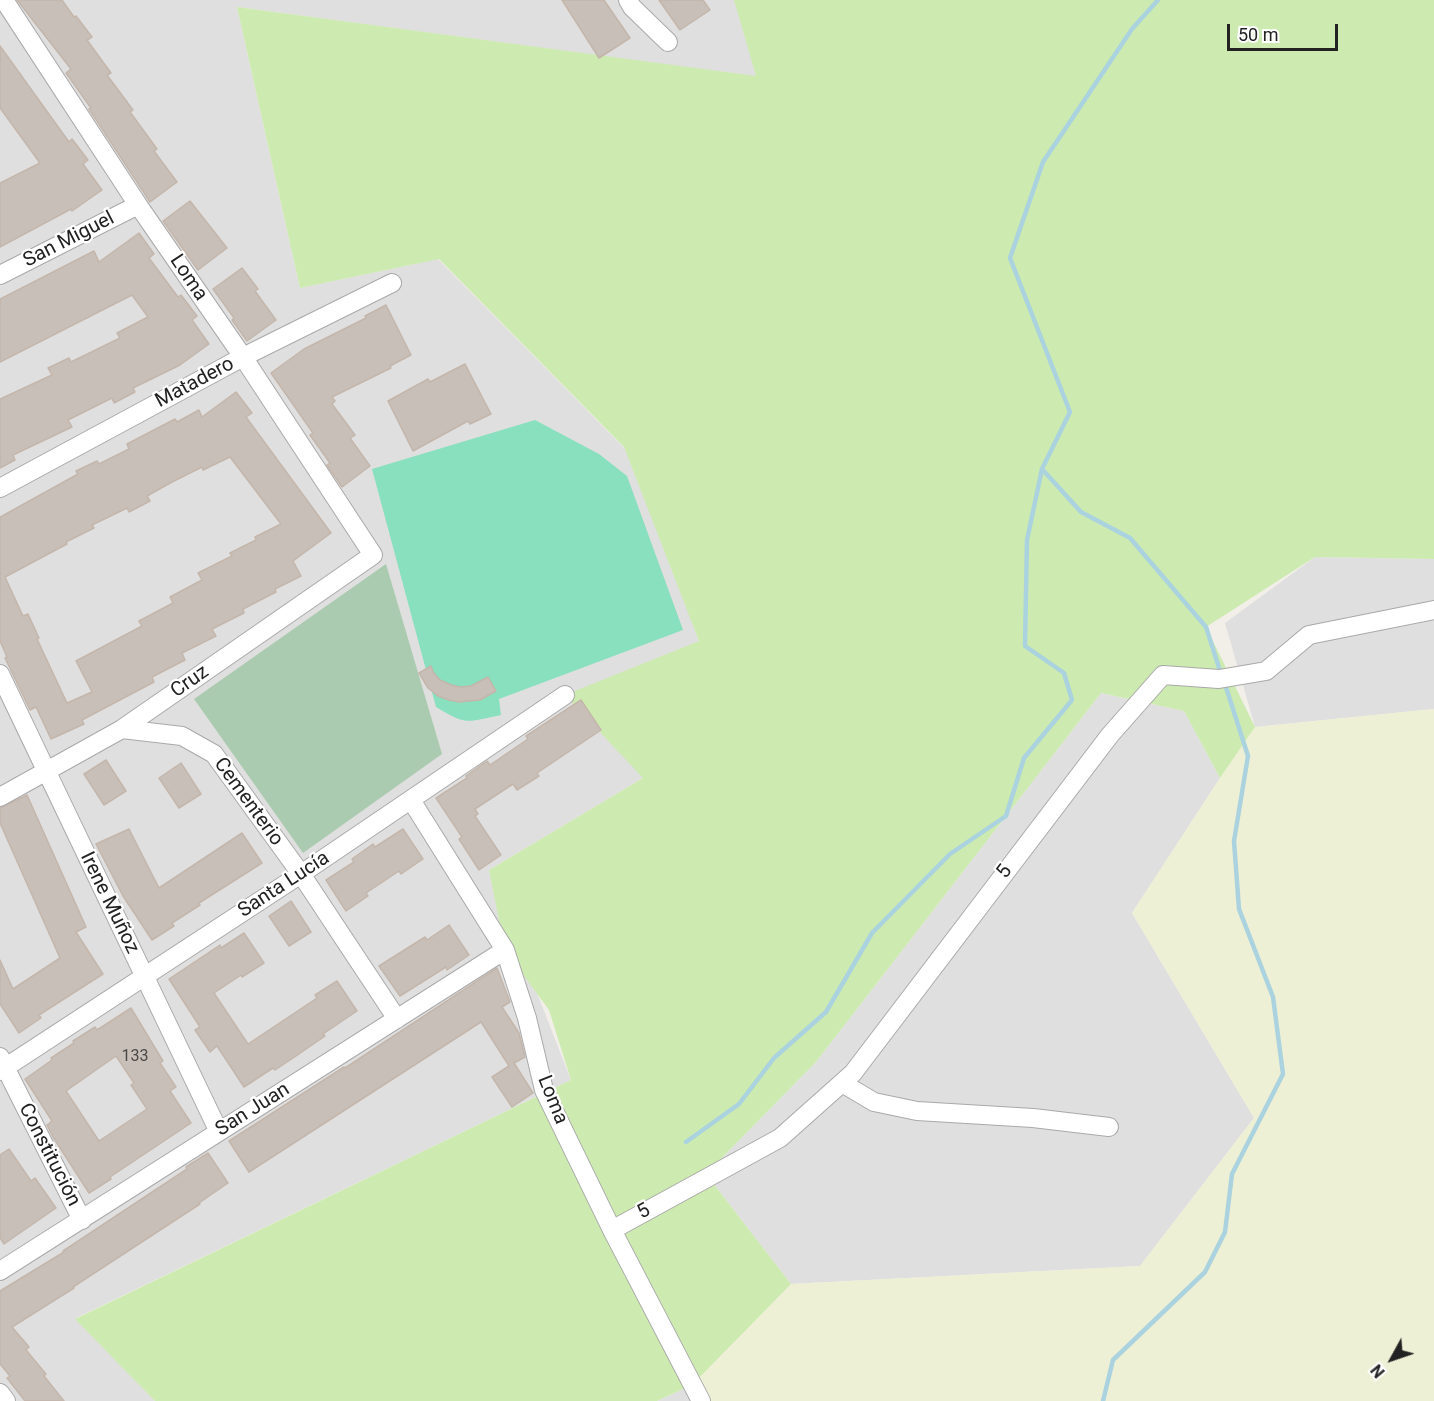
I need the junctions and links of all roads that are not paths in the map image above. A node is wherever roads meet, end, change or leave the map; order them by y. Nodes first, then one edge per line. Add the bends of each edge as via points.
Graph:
1 (4, 0) edge
2 (628, 0) edge
3 (7, 20) edge
4 (668, 42) dead end
5 (138, 205) junction
6 (0, 275) edge
7 (392, 283) dead end
8 (243, 357) junction
9 (0, 488) edge
10 (373, 555) joint
11 (1434, 610) edge
12 (0, 674) edge
13 (565, 695) dead end
14 (122, 729) junction
15 (46, 772) junction
16 (0, 797) edge
17 (411, 800) junction
18 (301, 874) junction
19 (505, 950) junction
20 (144, 976) junction
21 (397, 1019) junction
22 (2, 1065) edge
23 (842, 1083) junction
24 (1109, 1127) dead end
25 (219, 1132) junction
26 (82, 1220) junction
27 (612, 1230) junction
28 (0, 1270) edge
29 (0, 1394) edge
30 (6, 1401) edge
31 (701, 1401) edge

1 - 3 street, Loma
2 - 4 street
3 - 5 street, Loma
5 - 6 street, San Miguel
5 - 8 street, Loma
7 - 8 street, Matadero
8 - 9 street, Matadero
8 - 10 street, Loma
10 - 14 street, Cruz
11 - 23 street, 5 via 1309,635 1266,671 1219,679 1163,675 1110,735
12 - 15 street, Irene Muñoz
13 - 17 street, Santa Lucía
14 - 15 street, Cruz
14 - 18 street, Cementerio via 182,736 214,754
15 - 16 street, Cruz
15 - 20 street, Irene Muñoz
17 - 18 street, Santa Lucía
17 - 19 street, Loma
18 - 20 street, Santa Lucía
18 - 21 street, Cementerio
19 - 21 street, San Juan
19 - 27 street, Loma via 544,1090
20 - 22 street, Santa Lucía
20 - 25 street, Irene Muñoz
21 - 25 street, San Juan
22 - 26 street, Constitución
23 - 24 street via 874,1102 917,1111
23 - 27 street, 5 via 780,1138
25 - 26 street, San Juan
26 - 28 street, San Juan
27 - 31 street, Loma
29 - 30 street

